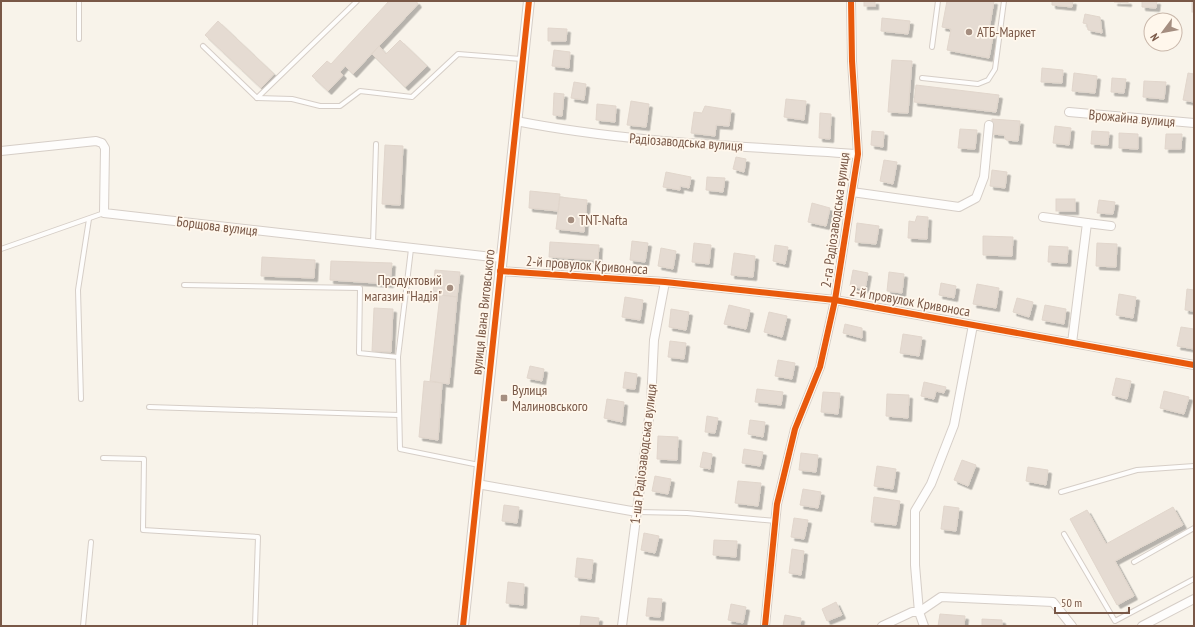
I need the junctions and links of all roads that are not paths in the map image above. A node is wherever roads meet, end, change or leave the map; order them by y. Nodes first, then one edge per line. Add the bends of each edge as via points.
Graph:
1 (79, 1) edge
2 (357, 1) edge
3 (529, 1) edge
4 (851, 1) edge
5 (938, 1) edge
6 (1004, 1) edge
7 (78, 39) dead end
8 (203, 46) dead end
9 (932, 47) dead end
10 (522, 59) junction
11 (922, 78) dead end
12 (257, 98) junction
13 (1069, 112) dead end
14 (516, 121) junction
15 (1194, 123) edge
16 (989, 125) dead end
17 (376, 144) dead end
18 (1, 151) edge
19 (858, 154) junction
20 (852, 192) junction
21 (104, 213) junction
22 (1043, 217) dead end
23 (89, 219) junction
24 (1087, 223) junction
25 (1111, 226) dead end
26 (373, 244) junction
27 (411, 249) junction
28 (1, 250) edge
29 (501, 258) junction
30 (500, 271) junction
31 (665, 282) junction
32 (184, 285) dead end
33 (835, 300) junction
34 (973, 325) junction
35 (1072, 343) junction
36 (398, 358) junction
37 (1194, 365) edge
38 (81, 399) dead end
39 (148, 407) dead end
40 (399, 414) junction
41 (103, 458) dead end
42 (479, 465) junction
43 (1194, 466) edge
44 (477, 484) junction
45 (1061, 492) dead end
46 (637, 512) junction
47 (776, 521) junction
48 (1194, 528) edge
49 (1064, 534) dead end
50 (92, 542) dead end
51 (1134, 562) dead end
52 (1194, 579) edge
53 (1194, 599) edge
54 (919, 612) junction
55 (83, 626) edge
56 (255, 626) edge
57 (463, 626) edge
58 (622, 626) edge
59 (765, 626) edge
60 (882, 626) edge
61 (924, 626) edge
62 (1072, 626) edge
63 (1142, 626) edge

1 - 7 lane
2 - 12 lane
3 - 10 street, вулиця Івана Виговського
4 - 19 street, 2-га Радіозаводська вулиця
5 - 9 lane
6 - 11 lane via 995,70 988,80 978,84
8 - 12 lane
10 - 12 lane via 458,54 412,97 360,91 340,106 320,106 292,99
10 - 14 street, вулиця Івана Виговського
13 - 15 street, Врожайна вулиця
14 - 19 street, Радіозаводська вулиця via 564,130 653,140
14 - 29 street, вулиця Івана Виговського
16 - 20 street via 984,177 976,198 960,207
17 - 26 lane
18 - 21 street via 96,141 102,143 105,148
19 - 20 street, 2-га Радіозаводська вулиця
20 - 33 street, 2-га Радіозаводська вулиця
21 - 23 lane
21 - 26 street, Борщова вулиця
22 - 24 street
23 - 28 lane
23 - 38 lane via 78,290
24 - 25 street
24 - 35 street
26 - 27 street, Борщова вулиця
27 - 29 street, Борщова вулиця
27 - 36 lane
29 - 30 street, вулиця Івана Виговського
30 - 31 street, 2-й провулок Кривоноса
30 - 42 street, вулиця Івана Виговського
31 - 33 street, 2-й провулок Кривоноса
31 - 46 street, 1-ша Радіозаводська вулиця via 654,340 651,403
32 - 36 lane via 360,288 359,353
33 - 34 street, 2-й провулок Кривоноса
33 - 47 street, 2-га Радіозаводська вулиця via 820,367 795,429
34 - 35 street, 2-й провулок Кривоноса
34 - 54 street via 954,425 931,484 915,511 915,565
35 - 37 street, 2-й провулок Кривоноса
36 - 40 lane
39 - 40 lane
40 - 42 lane via 400,449
41 - 56 lane via 144,459 143,530 258,537
42 - 44 street, вулиця Івана Виговського
43 - 45 lane via 1137,470
44 - 46 street
44 - 57 street, вулиця Івана Виговського
46 - 47 lane via 687,513
46 - 58 street, 1-ша Радіозаводська вулиця
47 - 59 street, 2-га Радіозаводська вулиця
48 - 51 lane
49 - 52 lane via 1115,621
50 - 55 lane
53 - 63 street
54 - 60 street via 912,612
54 - 61 street
54 - 62 street via 941,597 1053,602

